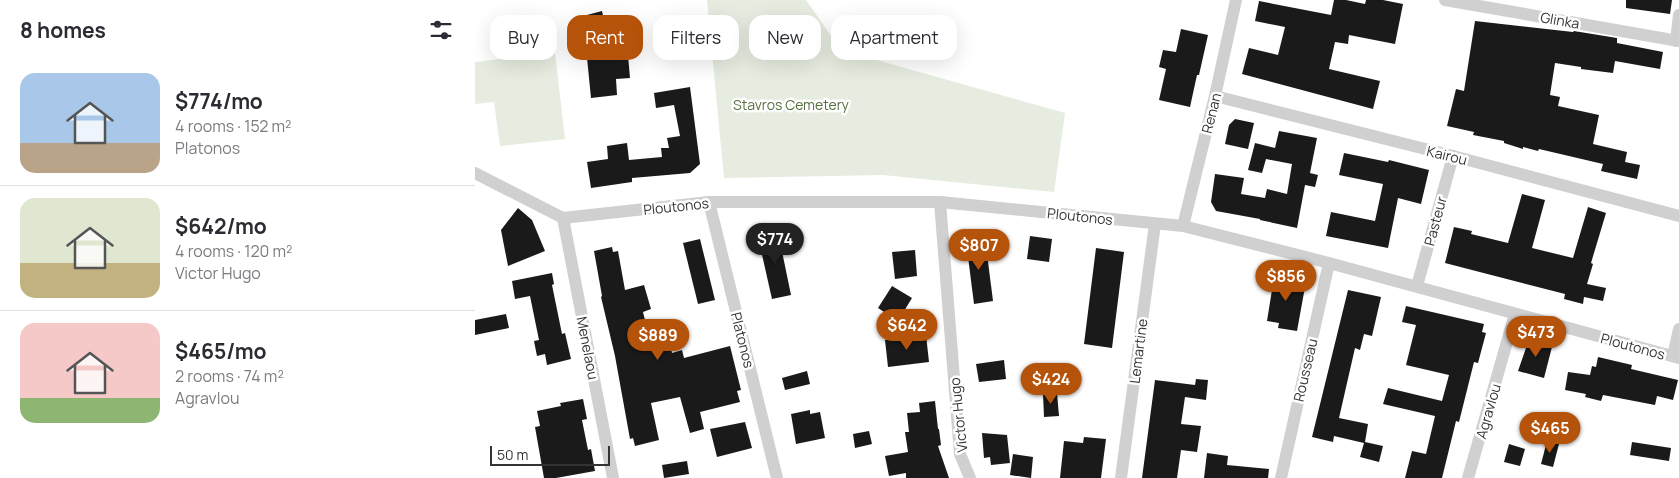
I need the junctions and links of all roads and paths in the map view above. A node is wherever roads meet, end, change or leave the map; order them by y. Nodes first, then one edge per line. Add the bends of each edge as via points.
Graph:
1 (1236, 0) edge
2 (1445, 0) edge
3 (1679, 15) edge
4 (1677, 41) edge
5 (1215, 96) junction
6 (1453, 156) junction
7 (475, 173) edge
8 (709, 202) junction
9 (939, 202) junction
10 (1679, 216) edge
11 (563, 218) junction
12 (1155, 224) junction
13 (1183, 226) junction
14 (1329, 263) junction
15 (1417, 286) junction
16 (1515, 314) junction
17 (1679, 329) edge
18 (1676, 357) edge
19 (613, 478) edge
20 (777, 478) edge
21 (970, 478) edge
22 (1121, 478) edge
23 (1281, 478) edge
24 (1468, 478) edge

1 - 5 street, Renan
2 - 4 street, Glinka
3 - 4 street
5 - 6 street, Kairou
5 - 13 street, Renan
6 - 10 street, Kairou
6 - 15 street, Pasteur
7 - 11 street
8 - 9 street, Ploutonos
8 - 11 street, Ploutonos
8 - 20 street, Platonos
9 - 12 street, Ploutonos
9 - 21 street, Victor Hugo via 960,454
11 - 19 street, Menelaou
12 - 13 street, Ploutonos
12 - 22 street, Lemartine
13 - 14 street, Ploutonos
14 - 15 street, Ploutonos
14 - 23 street, Rousseau
15 - 16 street, Ploutonos
16 - 18 street, Ploutonos
16 - 24 street, Agravlou
17 - 18 street

